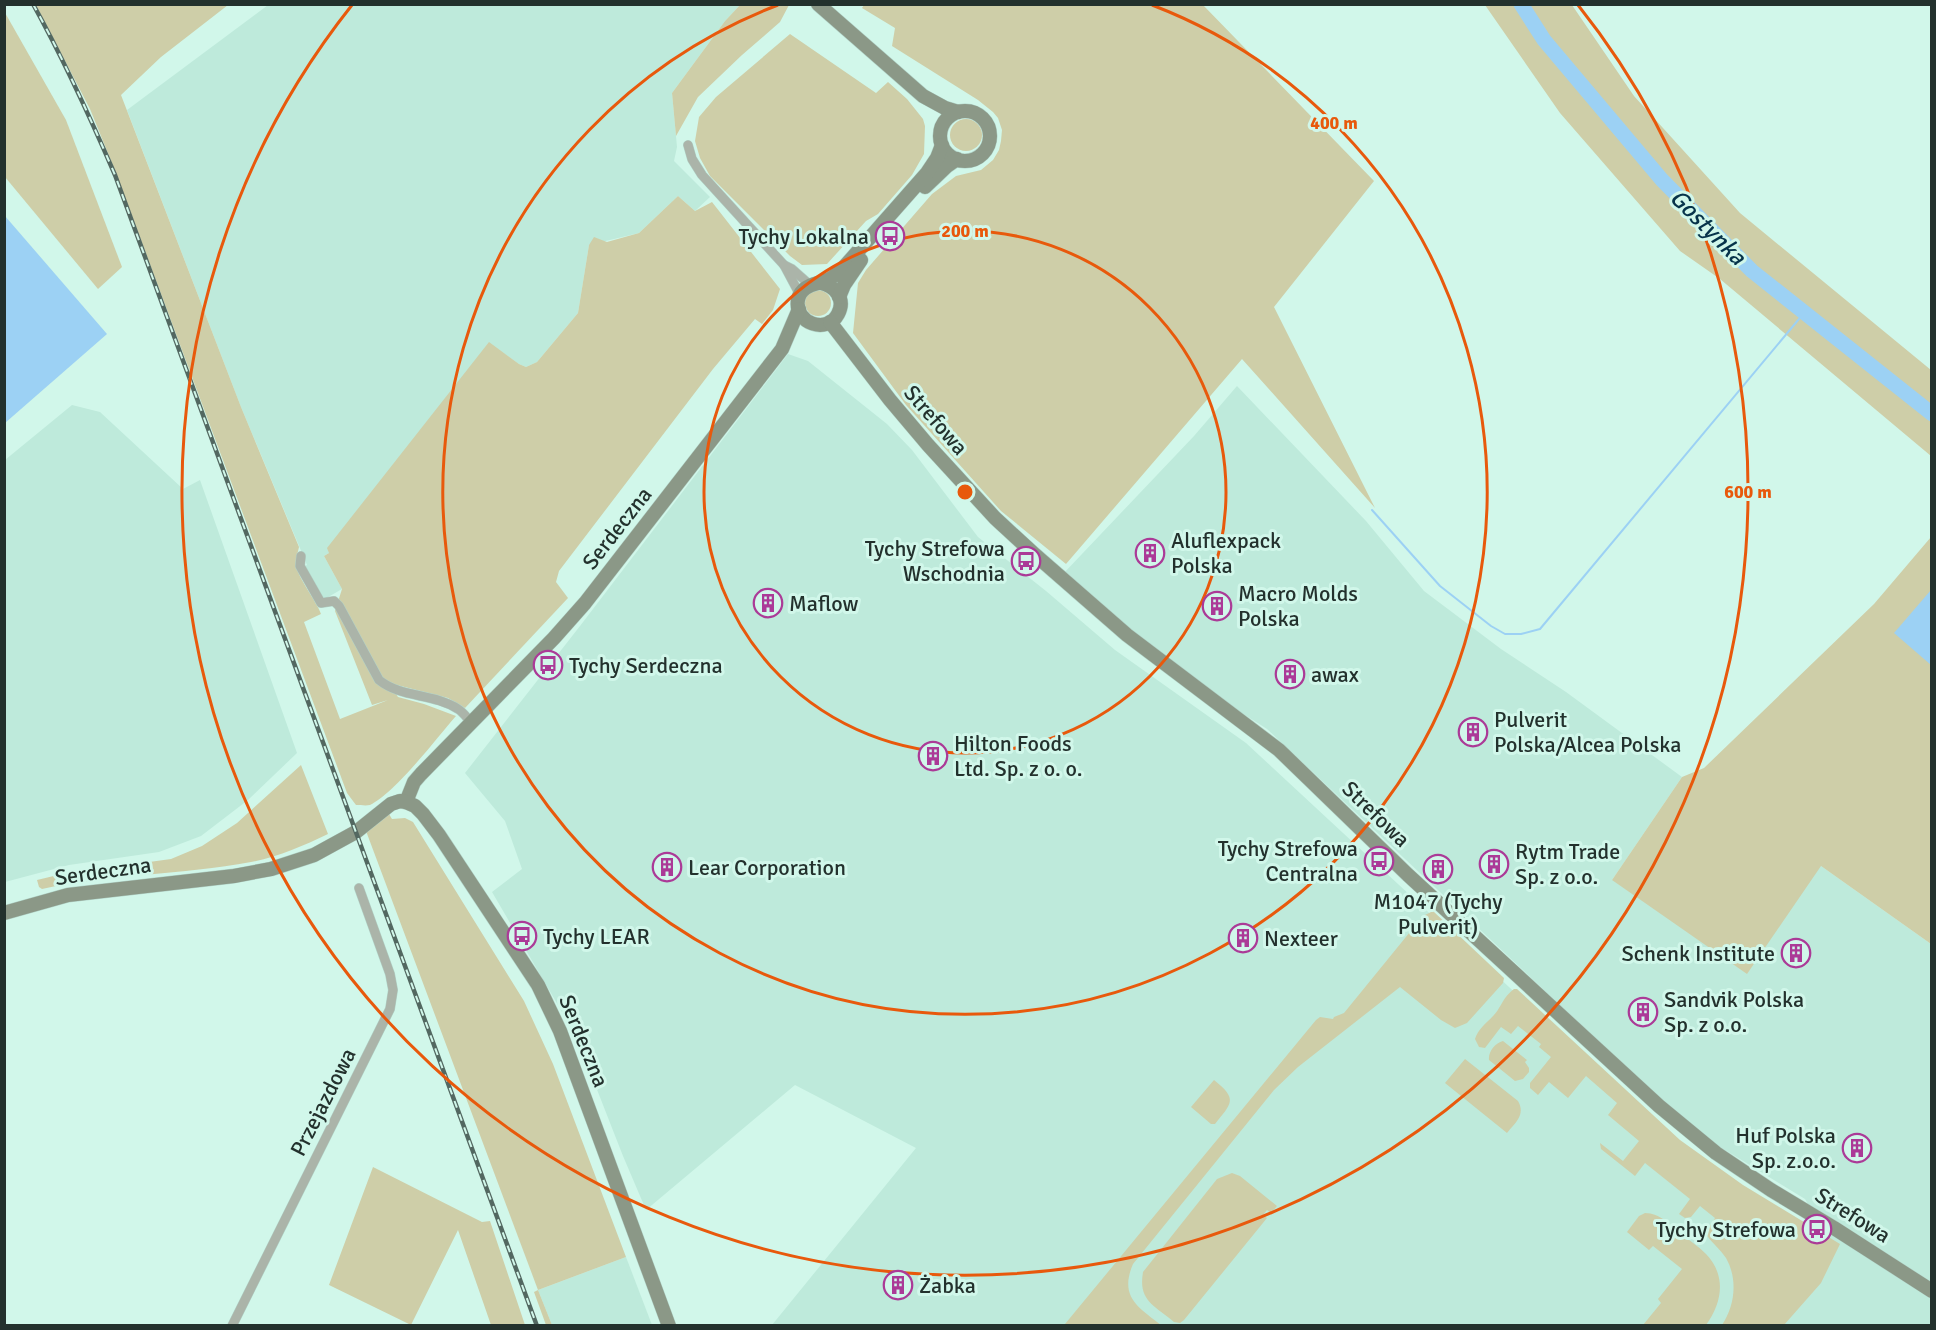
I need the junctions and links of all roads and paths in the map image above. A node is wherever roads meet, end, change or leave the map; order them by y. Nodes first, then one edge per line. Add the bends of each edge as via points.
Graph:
1 (819, 4) edge
2 (923, 96) junction
3 (958, 112) junction
4 (941, 128) junction
5 (688, 145) dead end
6 (942, 145) junction
7 (957, 159) junction
8 (784, 265) junction
9 (807, 293) junction
10 (839, 297) junction
11 (830, 322) junction
12 (816, 325) junction
13 (782, 349) junction
14 (302, 556) dead end
15 (471, 722) junction
16 (406, 802) junction
17 (359, 888) dead end
18 (4, 913) edge
19 (1932, 1291) edge
20 (232, 1326) edge
21 (669, 1326) edge

1 - 2 street
2 - 3 street
2 - 4 street
3 - 4 street via 946,119
3 - 7 street via 972,112 984,120 989,140 978,157
4 - 6 street
5 - 8 street via 702,175
6 - 7 street
6 - 9 street via 927,173 845,266
7 - 10 street via 929,183 866,254
8 - 9 street
8 - 9 street via 792,269
9 - 10 street via 832,287
9 - 12 street via 803,318
9 - 13 street, Serdeczna
10 - 11 street via 838,314
11 - 12 street
11 - 19 street, Strefowa via 890,400 995,518 1127,635 1285,756 1659,1106 1725,1159
12 - 13 street, Serdeczna
13 - 15 street, Serdeczna via 578,613
14 - 15 street via 300,566 321,603 334,601 339,606 379,680 389,688 458,709
15 - 16 street, Serdeczna via 414,782
16 - 18 street, Serdeczna via 391,804 356,832 314,855 271,869 68,895
16 - 21 street, Serdeczna via 423,814 439,835 546,1000
17 - 20 street, Przejazdowa via 390,974 390,1009

